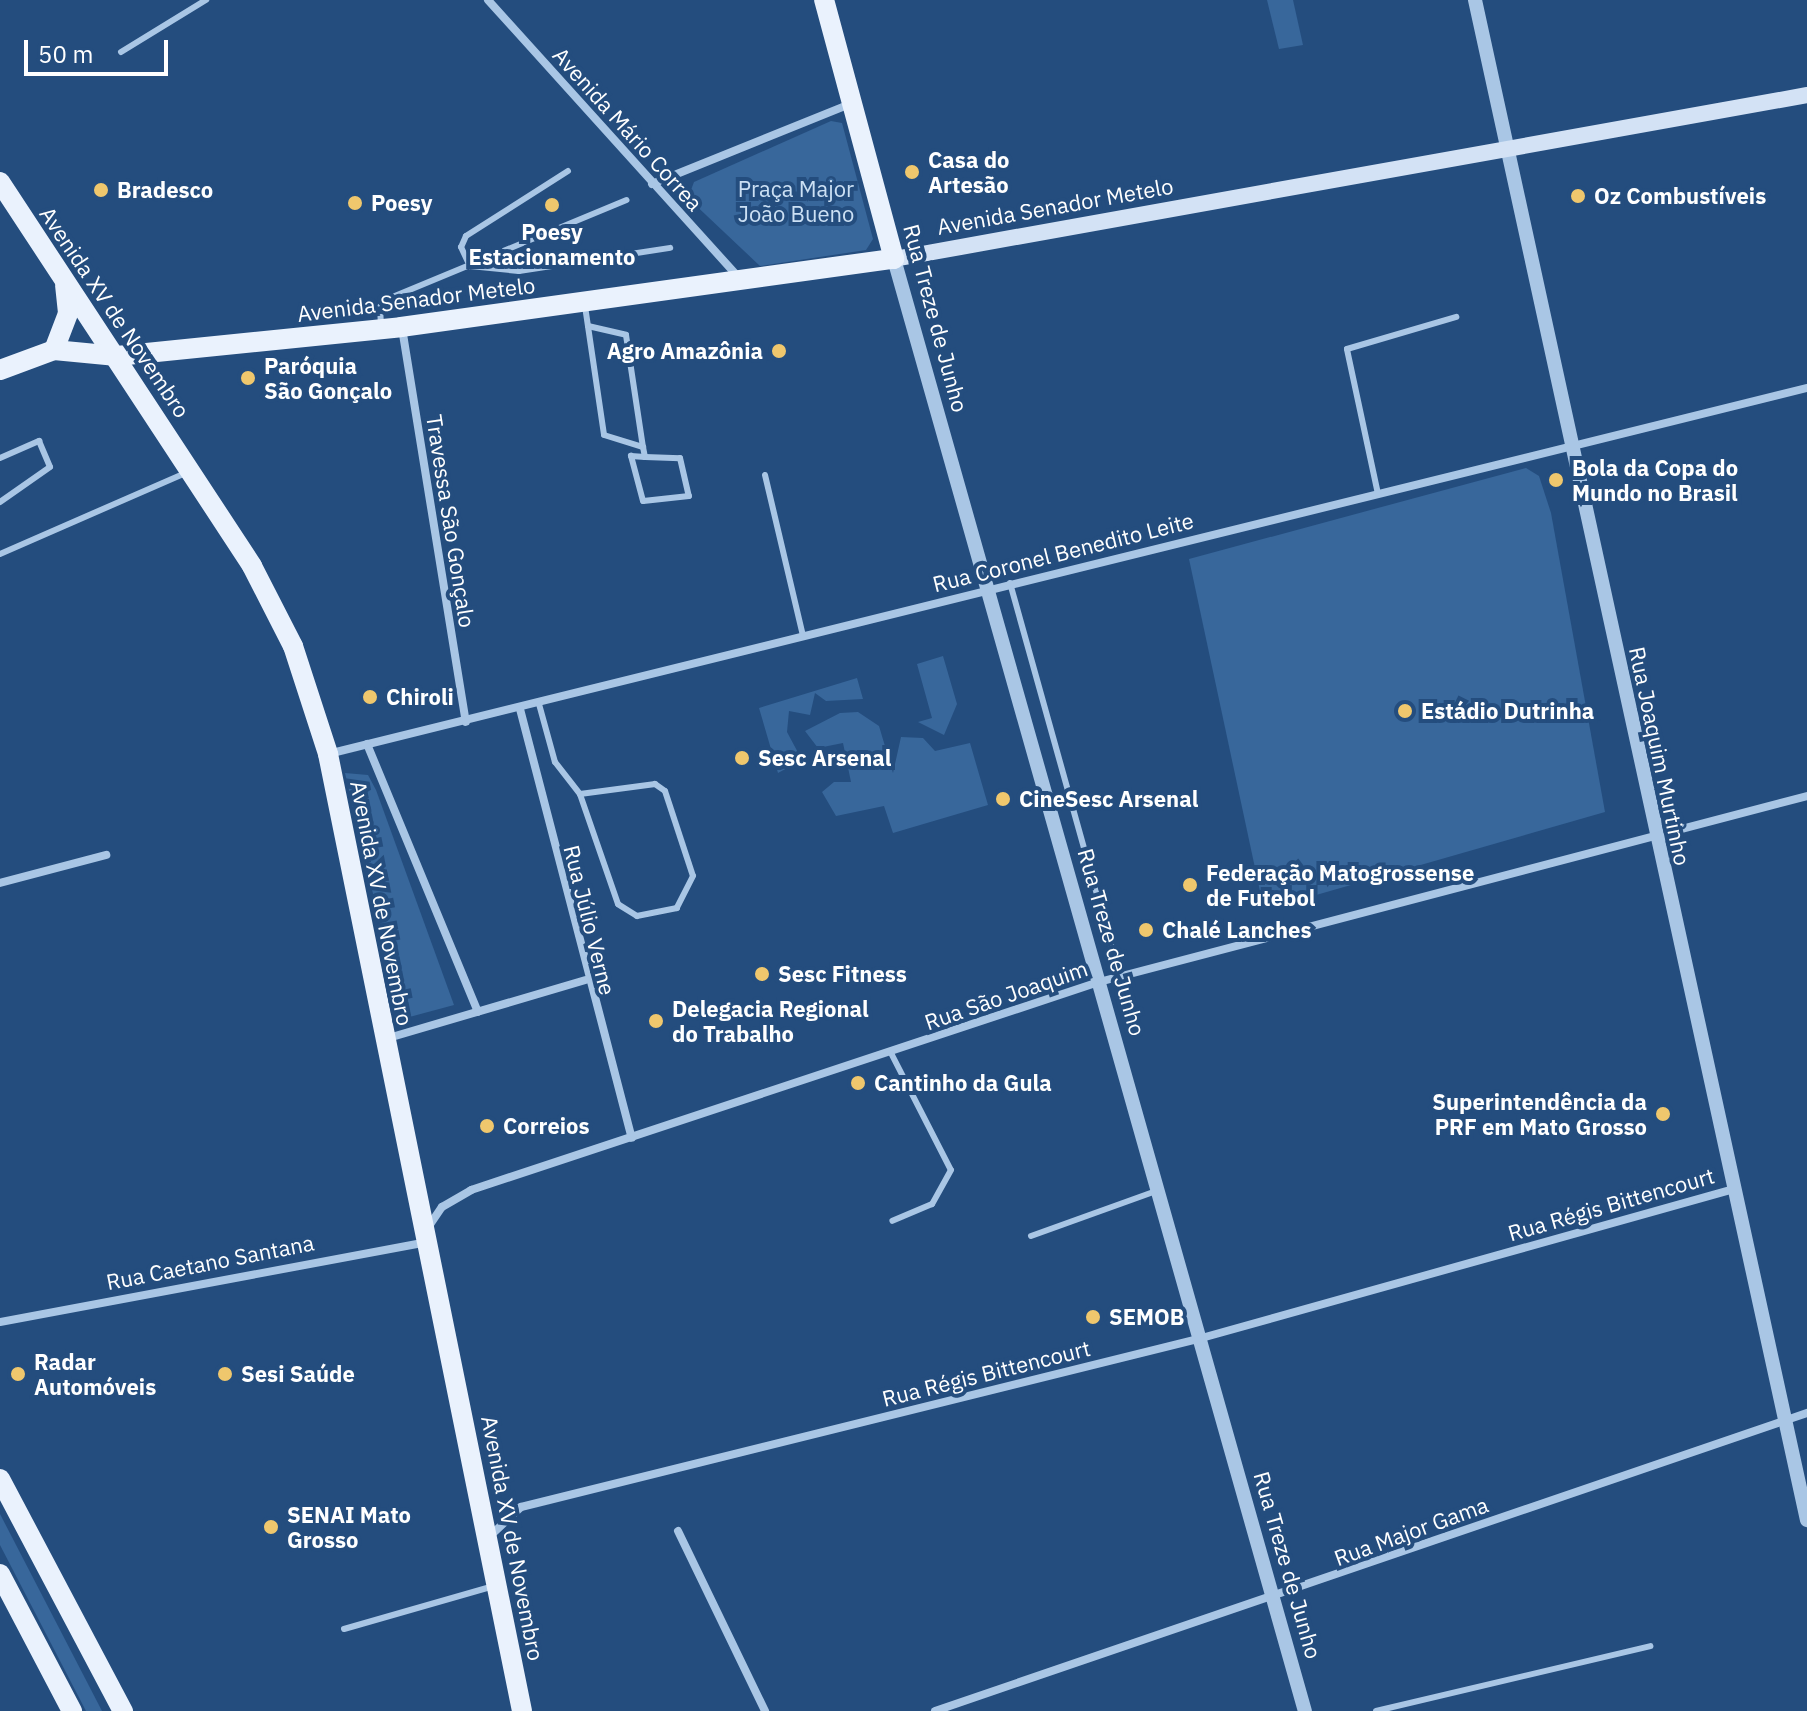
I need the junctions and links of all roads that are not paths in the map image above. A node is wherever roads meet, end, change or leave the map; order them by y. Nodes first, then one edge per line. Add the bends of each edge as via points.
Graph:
1 (206, 0) edge
2 (488, 0) edge
3 (824, 0) edge
4 (1475, 0) edge
5 (121, 52) dead end
6 (1807, 95) edge
7 (853, 103) junction
8 (1511, 148) junction
9 (568, 171) dead end
10 (0, 182) edge
11 (652, 184) junction
12 (627, 200) dead end
13 (670, 248) dead end
14 (894, 259) junction
15 (470, 266) junction
16 (64, 281) junction
17 (743, 282) junction
18 (584, 303) junction
19 (1456, 317) dead end
20 (588, 326) junction
21 (391, 328) junction
22 (54, 350) junction
23 (117, 356) junction
24 (0, 370) edge
25 (1807, 388) edge
26 (1574, 444) junction
27 (643, 447) junction
28 (645, 457) junction
29 (0, 458) edge
30 (191, 470) junction
31 (765, 475) dead end
32 (1378, 494) junction
33 (0, 502) edge
34 (0, 554) edge
35 (1010, 583) junction
36 (985, 588) junction
37 (803, 636) junction
38 (539, 704) junction
39 (520, 709) junction
40 (466, 722) junction
41 (367, 744) junction
42 (328, 754) junction
43 (580, 794) junction
44 (1807, 796) edge
45 (1653, 834) junction
46 (106, 855) dead end
47 (0, 883) edge
48 (1120, 976) junction
49 (585, 980) junction
50 (1099, 982) junction
51 (478, 1012) junction
52 (384, 1039) junction
53 (891, 1053) junction
54 (632, 1138) junction
55 (1734, 1189) junction
56 (1156, 1191) junction
57 (892, 1221) dead end
58 (427, 1236) junction
59 (1031, 1236) dead end
60 (0, 1322) edge
61 (1198, 1339) junction
62 (1807, 1413) edge
63 (1785, 1417) junction
64 (0, 1479) edge
65 (1807, 1520) edge
66 (678, 1531) dead end
67 (489, 1539) junction
68 (0, 1574) edge
69 (498, 1585) junction
70 (1274, 1598) junction
71 (344, 1629) dead end
72 (1650, 1646) dead end
73 (72, 1711) edge
74 (123, 1711) edge
75 (522, 1711) edge
76 (765, 1711) edge
77 (935, 1711) edge
78 (1305, 1711) edge
79 (1376, 1711) edge

1 - 5 lane
2 - 11 street, Avenida Mário Correa
3 - 7 main road, Rua Treze de Junho
4 - 8 street, Rua Joaquim Murtinho
6 - 8 main road, Avenida Senador Metelo
7 - 11 street
7 - 14 main road, Rua Treze de Junho
8 - 14 main road, Avenida Senador Metelo
8 - 26 street, Rua Joaquim Murtinho
9 - 15 lane via 466,236 461,247
10 - 16 main road, Avenida XV de Novembro
11 - 17 street, Avenida Mário Correa
12 - 15 lane
13 - 15 lane via 519,271
14 - 17 main road, Avenida Senador Metelo
14 - 36 street, Rua Treze de Junho
15 - 21 lane via 390,298 380,307
16 - 22 main road via 68,313
16 - 23 main road, Avenida XV de Novembro
17 - 18 main road, Avenida Senador Metelo
18 - 20 lane
18 - 21 main road, Avenida Senador Metelo
19 - 32 lane via 1347,349
20 - 27 lane via 604,435
20 - 27 lane via 626,335
21 - 23 main road, Avenida Senador Metelo
21 - 40 street, Travessa São Gonçalo
22 - 23 main road, Avenida Senador Metelo
22 - 24 main road
23 - 30 main road, Avenida XV de Novembro
25 - 26 street, Rua Coronel Benedito Leite
26 - 32 street, Rua Coronel Benedito Leite
26 - 45 street, Rua Joaquim Murtinho
27 - 28 lane
28 - 28 lane via 680,458 689,496 643,501 631,456
29 - 33 lane via 39,441 50,467
30 - 34 lane
30 - 42 main road, Avenida XV de Novembro via 293,646
31 - 37 lane
32 - 35 street, Rua Coronel Benedito Leite
35 - 36 street, Rua Coronel Benedito Leite
35 - 48 lane, Rua Treze de Junho
36 - 37 street, Rua Coronel Benedito Leite
36 - 50 street, Rua Treze de Junho
37 - 38 street, Rua Coronel Benedito Leite
38 - 39 street, Rua Coronel Benedito Leite
38 - 43 lane via 555,762
39 - 40 street, Rua Coronel Benedito Leite
39 - 49 street, Rua Júlio Verne
40 - 41 street, Rua Coronel Benedito Leite
41 - 42 street, Rua Coronel Benedito Leite
41 - 51 street
42 - 52 main road, Avenida XV de Novembro
43 - 43 lane via 618,904 637,916 677,908 693,876 665,791 655,784
44 - 45 street, Rua São Joaquim
45 - 48 street, Rua São Joaquim
45 - 55 street, Rua Joaquim Murtinho
46 - 47 street
48 - 50 street, Rua São Joaquim
49 - 51 street
49 - 54 street, Rua Júlio Verne
50 - 53 street, Rua São Joaquim
50 - 56 street, Rua Treze de Junho
51 - 52 street
52 - 58 main road, Avenida XV de Novembro
53 - 54 street, Rua São Joaquim
53 - 57 lane via 951,1170 932,1204
54 - 58 street, Rua São Joaquim via 471,1190 442,1207
55 - 61 street, Rua Régis Bittencourt
55 - 63 street, Rua Joaquim Murtinho
56 - 59 lane
56 - 61 street, Rua Treze de Junho
58 - 60 street, Rua Caetano Santana
58 - 67 main road, Avenida XV de Novembro
61 - 67 street, Rua Régis Bittencourt via 521,1507
61 - 70 street, Rua Treze de Junho
62 - 63 street, Rua Major Gama
63 - 65 street, Rua Joaquim Murtinho
63 - 70 street, Rua Major Gama
64 - 74 main road
66 - 76 street
67 - 69 main road, Avenida XV de Novembro
68 - 73 main road
69 - 71 lane
69 - 75 main road, Avenida XV de Novembro
70 - 77 street, Rua Major Gama
70 - 78 street, Rua Treze de Junho
72 - 79 lane

